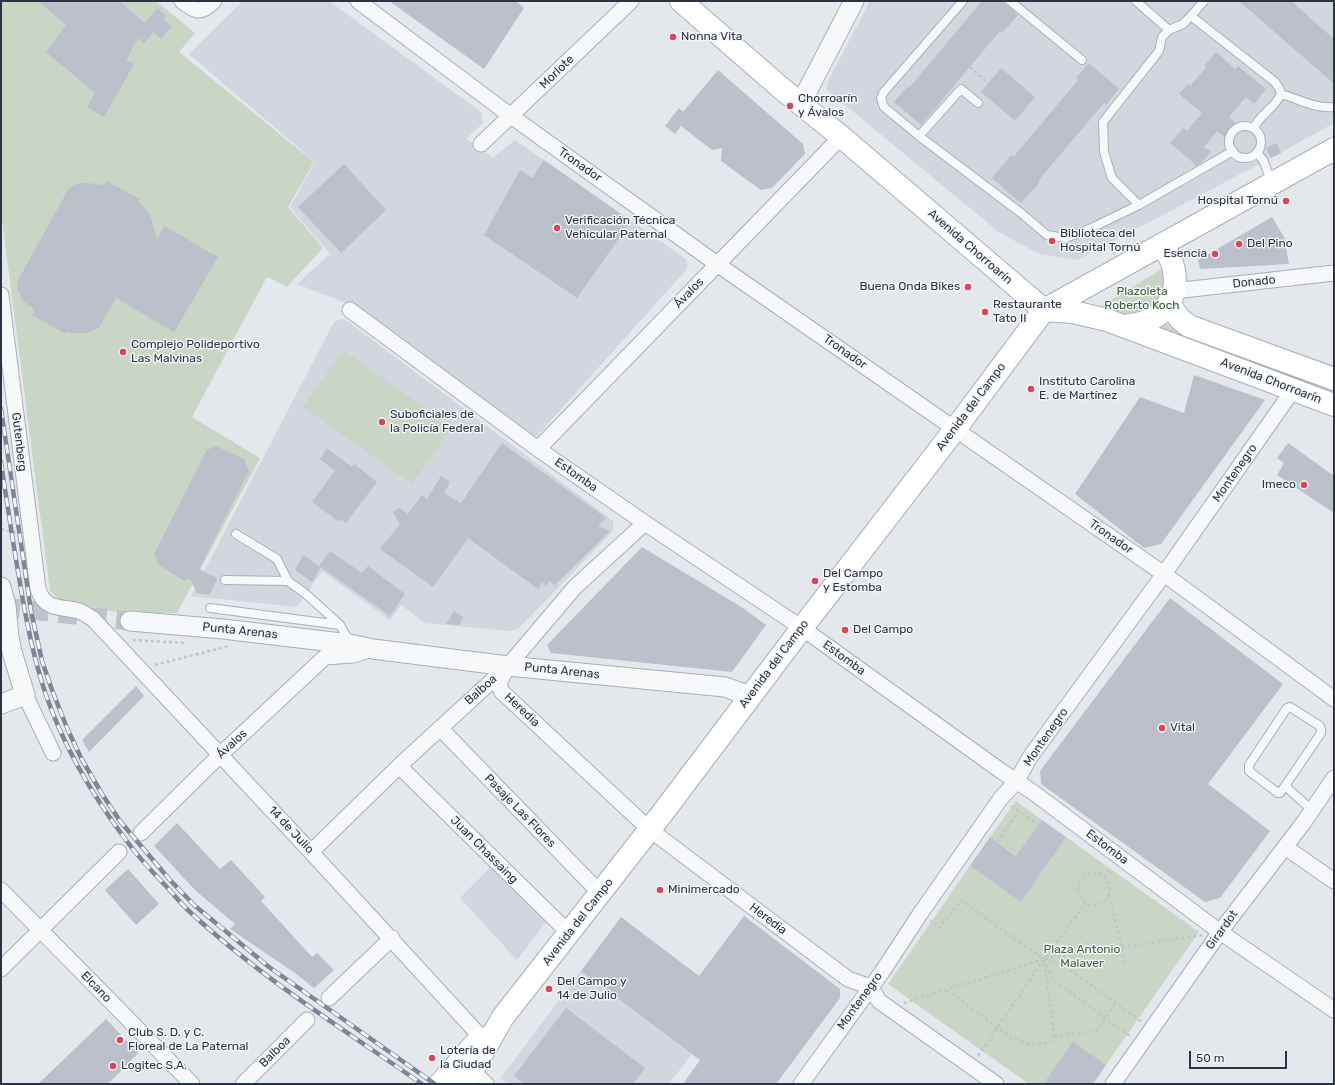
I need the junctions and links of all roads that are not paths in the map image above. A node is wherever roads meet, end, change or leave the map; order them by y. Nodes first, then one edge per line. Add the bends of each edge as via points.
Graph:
1 (182, 1) edge
2 (214, 1) edge
3 (358, 1) edge
4 (632, 1) edge
5 (681, 1) edge
6 (854, 1) edge
7 (963, 1) edge
8 (1010, 1) edge
9 (1136, 1) edge
10 (1204, 1) edge
11 (1191, 16) junction
12 (1169, 30) junction
13 (1082, 60) dead end
14 (1281, 94) junction
15 (801, 103) junction
16 (978, 103) dead end
17 (1334, 107) edge
18 (511, 116) junction
19 (1254, 128) junction
20 (919, 136) junction
21 (841, 137) junction
22 (481, 144) dead end
23 (1334, 149) edge
24 (1233, 151) junction
25 (1257, 153) junction
26 (1272, 184) junction
27 (1139, 205) junction
28 (1161, 245) junction
29 (718, 264) junction
30 (1334, 273) edge
31 (1, 295) edge
32 (1172, 298) junction
33 (350, 310) dead end
34 (1044, 310) junction
35 (1123, 326) junction
36 (1303, 367) junction
37 (1334, 379) edge
38 (1293, 390) junction
39 (1334, 405) edge
40 (956, 428) junction
41 (538, 449) junction
42 (645, 523) junction
43 (236, 534) dead end
44 (1164, 574) junction
45 (225, 580) dead end
46 (288, 581) junction
47 (2, 590) edge
48 (210, 608) dead end
49 (130, 621) tunnel mouth
50 (98, 625) joint
51 (340, 625) junction
52 (802, 628) junction
53 (5, 633) edge
54 (350, 644) junction
55 (373, 649) junction
56 (325, 657) joint
57 (508, 666) junction
58 (25, 695) junction
59 (750, 696) junction
60 (1334, 699) edge
61 (1, 704) edge
62 (440, 728) junction
63 (53, 753) dead end
64 (220, 755) junction
65 (399, 766) junction
66 (1334, 778) edge
67 (1016, 782) junction
68 (1284, 786) junction
69 (1312, 810) junction
70 (649, 829) junction
71 (141, 833) dead end
72 (1285, 847) junction
73 (119, 852) dead end
74 (312, 852) junction
75 (1334, 881) edge
76 (1, 890) edge
77 (600, 893) junction
78 (41, 930) junction
79 (1220, 932) junction
80 (569, 934) junction
81 (392, 938) junction
82 (1, 969) edge
83 (871, 987) junction
84 (329, 998) dead end
85 (1334, 1010) edge
86 (503, 1017) junction
87 (307, 1020) dead end
88 (482, 1037) junction
89 (473, 1080) edge
90 (192, 1084) edge
91 (243, 1084) edge
92 (440, 1084) edge
93 (800, 1084) edge
94 (996, 1084) edge
95 (1113, 1084) edge

1 - 2 street via 192,9 201,11
3 - 18 street, Tronador
4 - 18 street, Morlote
5 - 15 main road, Avenida Chorroarín
6 - 15 street
7 - 20 lane via 881,98 884,107
8 - 13 lane
9 - 12 lane
10 - 11 lane
11 - 12 lane via 1183,24
11 - 14 lane via 1275,82
12 - 27 lane via 1162,37 1159,51 1103,122 1104,152 1112,178
14 - 17 lane via 1310,105
14 - 19 lane
15 - 21 main road, Avenida Chorroarín
16 - 20 lane via 961,89
18 - 22 street, Morlote
18 - 29 street, Tronador
19 - 24 lane via 1244,126 1234,130 1229,139
19 - 25 lane via 1261,139
20 - 27 lane via 1021,213 1047,236 1065,238
21 - 29 street, Ávalos
21 - 34 main road, Avenida Chorroarín
23 - 26 main road
24 - 25 lane via 1244,158
24 - 27 lane
25 - 26 lane via 1263,160
26 - 28 main road
28 - 32 main road via 1171,259 1175,275
28 - 34 main road
29 - 40 street, Tronador
29 - 41 street, Ávalos
30 - 32 street, Donado
31 - 50 street, Gutenberg via 40,596 50,605 86,614
32 - 35 main road via 1160,314 1149,321
32 - 36 main road, Avenida Chorroarín via 1180,320 1189,326
33 - 41 street, Estomba
34 - 35 main road, Avenida Chorroarín via 1073,312
34 - 40 main road, Avenida del Campo
35 - 38 main road, Avenida Chorroarín
36 - 37 main road, Avenida Chorroarín
36 - 38 main road
38 - 39 main road, Avenida Chorroarín
38 - 44 street, Montenegro
40 - 44 street, Tronador
40 - 52 main road, Avenida del Campo
41 - 42 street, Estomba
42 - 52 street, Estomba
42 - 57 street, Balboa via 575,587
43 - 46 lane via 277,559
44 - 60 street, Tronador
44 - 67 street, Montenegro via 1030,757
45 - 46 lane
46 - 51 lane
47 - 53 street via 6,606
48 - 51 lane, Punta Arenas
49 - 54 street, Punta Arenas
50 - 64 street, 14 de Julio
51 - 54 lane
52 - 59 main road, Avenida del Campo
52 - 67 street, Estomba
53 - 58 street
54 - 55 street, Punta Arenas
55 - 56 street, Punta Arenas via 353,655
55 - 57 street, Punta Arenas
56 - 64 street, Ávalos
57 - 59 street, Punta Arenas via 725,687
57 - 62 street, Balboa
57 - 70 street, Heredia via 500,683 501,691
58 - 61 street
58 - 63 street
59 - 70 main road, Avenida del Campo
62 - 65 street, Balboa
62 - 77 street, Pasaje Las Flores
64 - 71 street, Ávalos
64 - 74 street, 14 de Julio
65 - 74 street, Balboa
65 - 80 street, Juan Chassaing
66 - 69 street, Girardot
67 - 79 street, Estomba
67 - 83 street, Montenegro via 1001,798
68 - 68 lane via 1321,730 1320,726 1290,707 1248,768 1275,792 1280,792
68 - 69 lane
69 - 72 street, Girardot
70 - 77 main road, Avenida del Campo
70 - 83 street, Heredia via 848,979
72 - 75 street
72 - 79 street, Girardot
73 - 78 street
74 - 81 street, 14 de Julio
76 - 78 street, Elcano
77 - 80 main road, Avenida del Campo
78 - 82 street
78 - 90 street, Elcano
79 - 85 street, Estomba
79 - 95 street, Girardot
80 - 86 main road, Avenida del Campo
81 - 84 street
81 - 88 street, 14 de Julio
83 - 93 street, Montenegro
83 - 94 street via 879,1001 888,1008
86 - 88 main road, Avenida del Campo
86 - 89 main road, Avenida del Campo
87 - 91 street, Balboa
88 - 92 main road, Avenida del Campo

